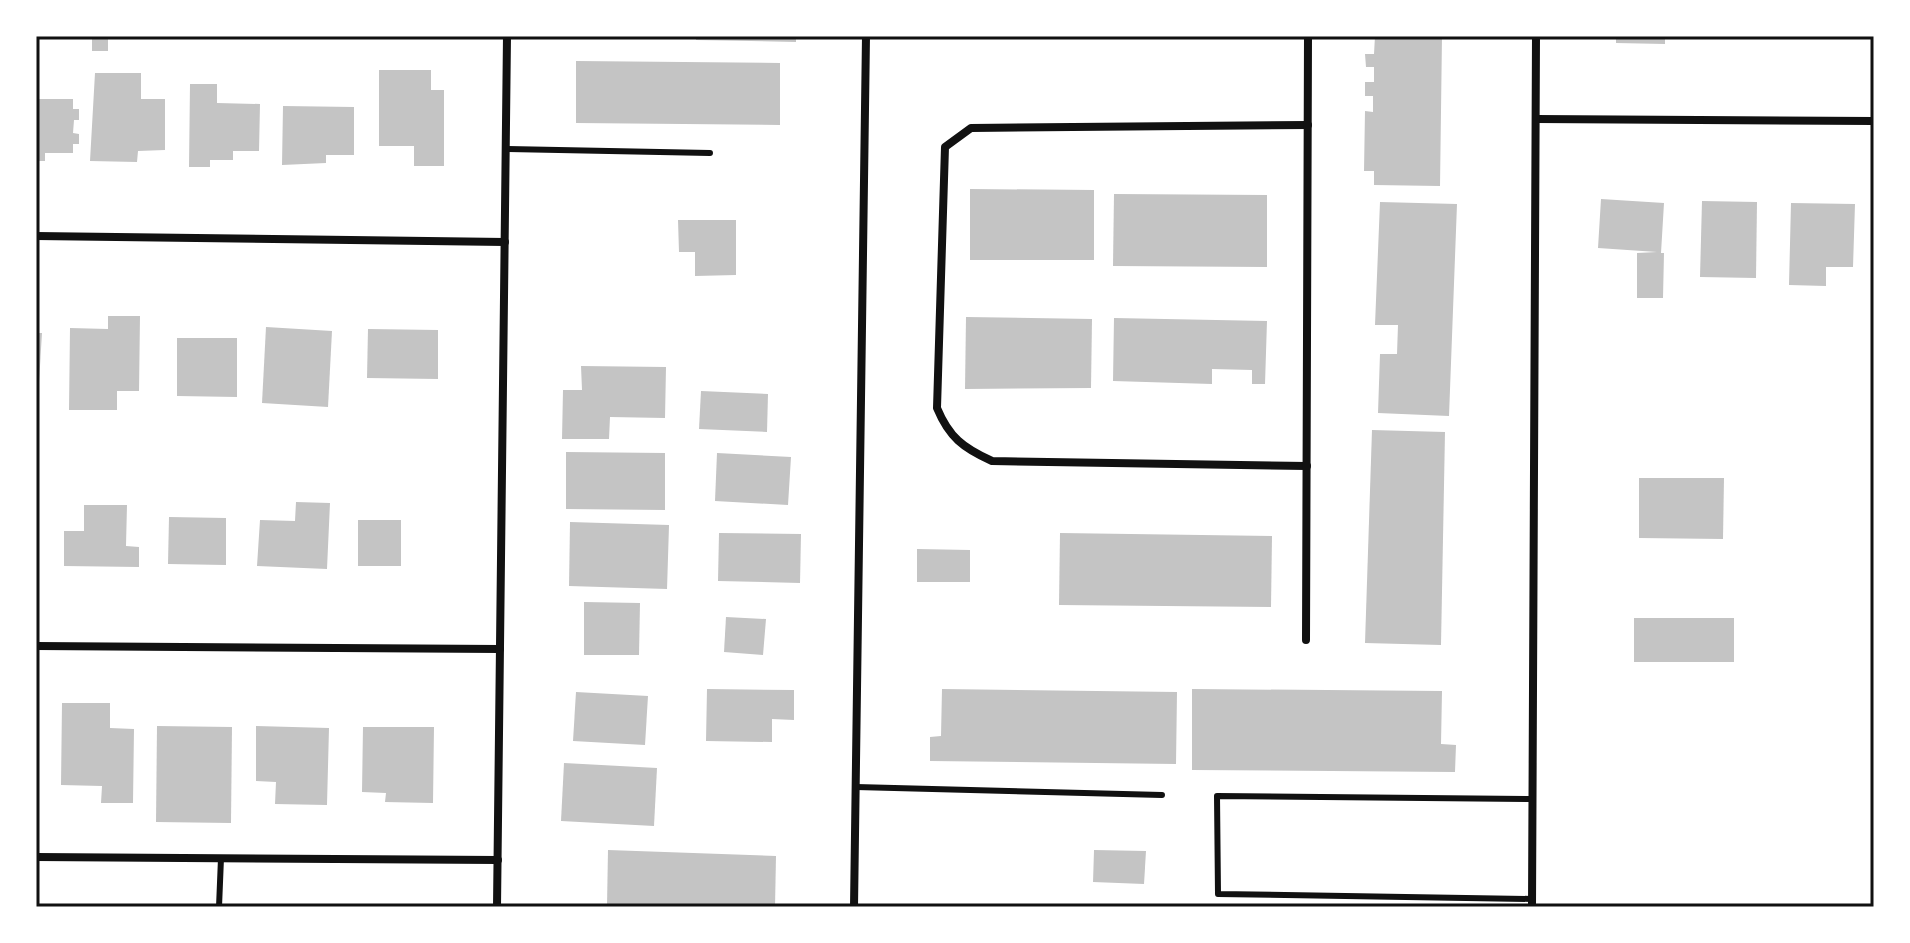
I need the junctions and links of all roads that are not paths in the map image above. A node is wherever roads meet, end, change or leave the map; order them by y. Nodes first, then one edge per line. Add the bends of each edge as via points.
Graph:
1 (507, 36) edge
2 (866, 36) edge
3 (1308, 36) edge
4 (1536, 36) edge
5 (1536, 119) junction
6 (1874, 121) edge
7 (1308, 125) junction
8 (506, 149) junction
9 (710, 153) dead end
10 (36, 236) edge
11 (505, 242) junction
12 (1307, 466) junction
13 (1306, 640) dead end
14 (36, 646) edge
15 (500, 649) junction
16 (856, 787) junction
17 (1162, 795) dead end
18 (1533, 799) junction
19 (36, 857) edge
20 (221, 858) junction
21 (498, 860) junction
22 (1532, 903) edge
23 (219, 907) edge
24 (497, 907) edge
25 (854, 907) edge

1 - 8 street
2 - 16 street
3 - 7 street
4 - 5 street
5 - 6 street
5 - 18 street
7 - 12 street
7 - 12 street via 971,128 945,147 937,408 947,432 992,461
8 - 9 lane
8 - 11 street
10 - 11 street
11 - 15 street
12 - 13 street
14 - 15 street
15 - 21 street
16 - 17 lane
16 - 25 street
18 - 22 street
18 - 22 lane via 1217,796 1218,894
19 - 20 street
20 - 21 street
20 - 23 lane
21 - 24 street

